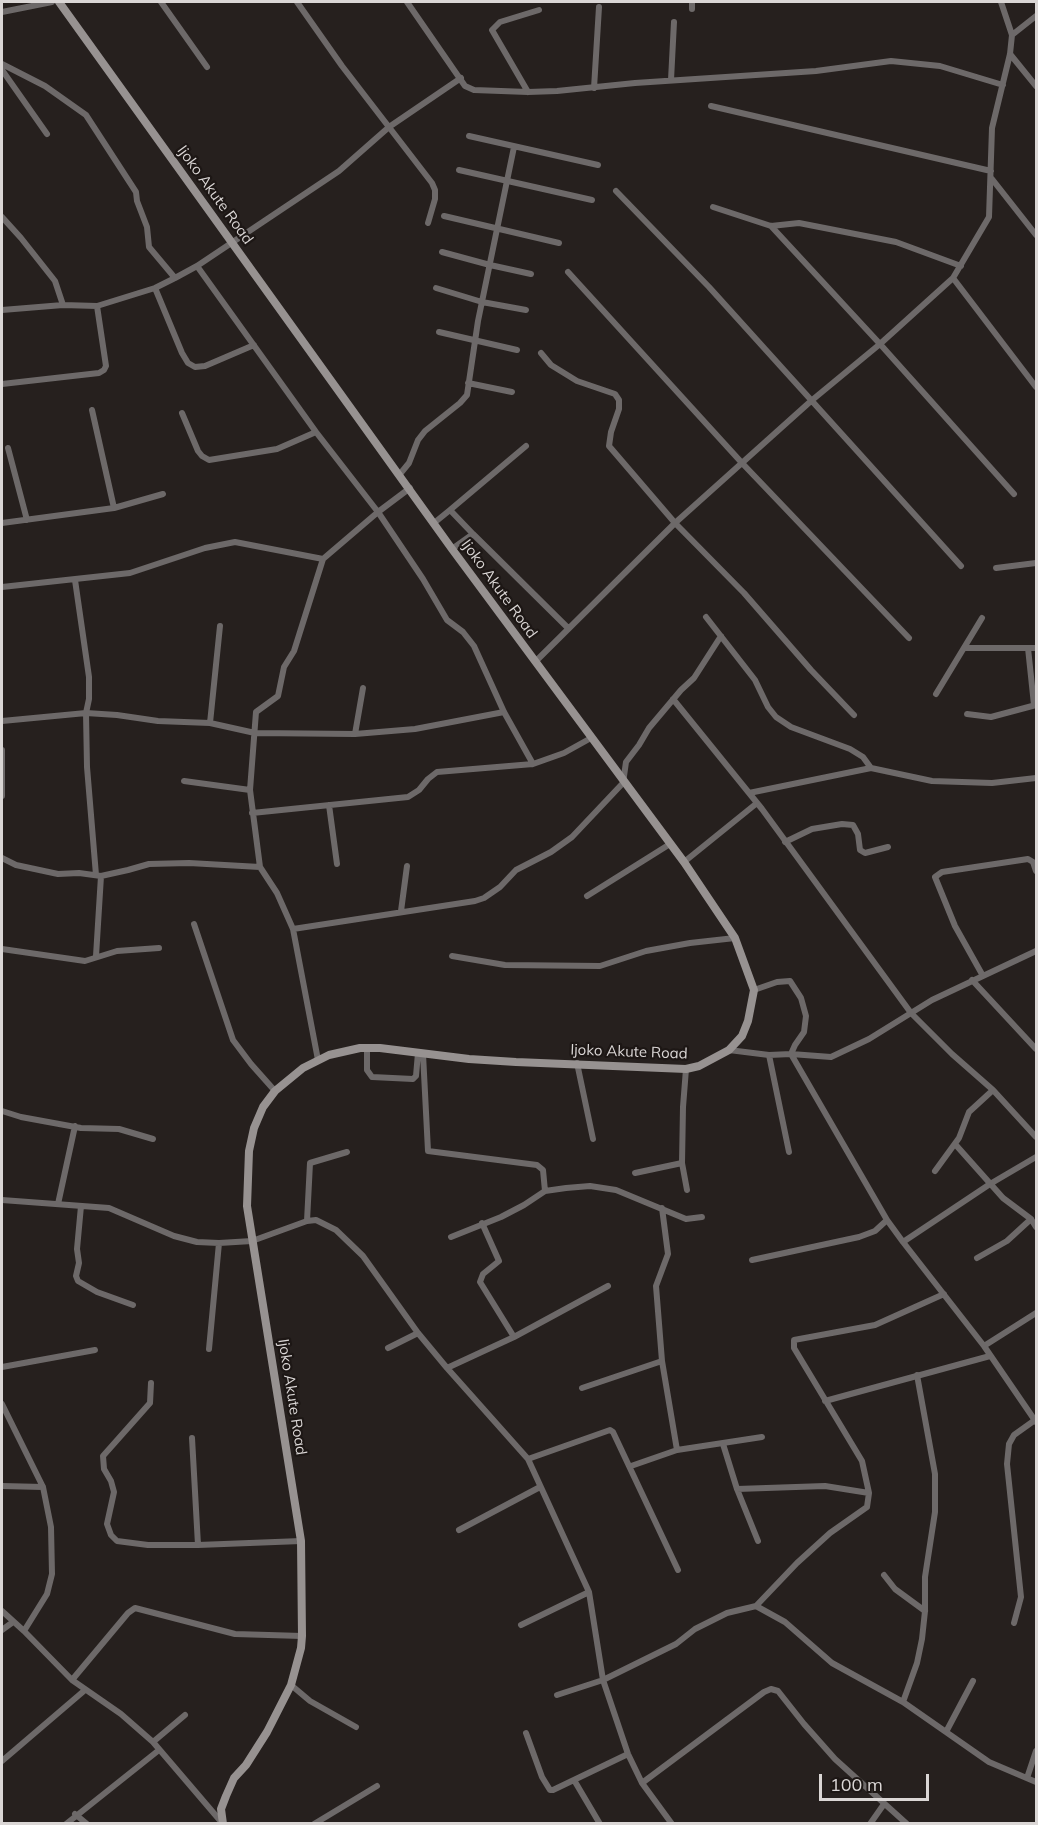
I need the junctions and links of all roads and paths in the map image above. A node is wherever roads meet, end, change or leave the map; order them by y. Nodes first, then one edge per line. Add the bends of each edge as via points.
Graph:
1 (52, 2) edge
2 (59, 2) edge
3 (161, 2) edge
4 (297, 2) edge
5 (407, 2) edge
6 (692, 2) edge
7 (1001, 2) edge
8 (599, 7) dead end
9 (692, 9) dead end
10 (538, 10) dead end
11 (2, 12) edge
12 (1036, 16) edge
13 (674, 22) dead end
14 (1012, 35) junction
15 (1010, 54) junction
16 (2, 64) edge
17 (207, 67) dead end
18 (2, 70) edge
19 (461, 78) junction
20 (671, 80) junction
21 (1004, 85) junction
22 (1036, 86) edge
23 (594, 88) junction
24 (528, 92) junction
25 (711, 106) dead end
26 (389, 127) junction
27 (47, 134) dead end
28 (469, 136) dead end
29 (513, 147) junction
30 (598, 165) dead end
31 (459, 170) dead end
32 (991, 175) junction
33 (506, 181) junction
34 (616, 191) dead end
35 (592, 200) dead end
36 (713, 207) dead end
37 (444, 216) dead end
38 (2, 217) edge
39 (1036, 221) edge
40 (428, 224) dead end
41 (771, 226) junction
42 (1030, 226) junction
43 (498, 230) junction
44 (1036, 235) edge
45 (232, 242) junction
46 (559, 243) dead end
47 (442, 252) dead end
48 (490, 265) junction
49 (196, 266) junction
50 (961, 266) junction
51 (568, 272) dead end
52 (531, 274) dead end
53 (953, 278) junction
54 (175, 279) junction
55 (155, 288) junction
56 (436, 288) dead end
57 (482, 302) junction
58 (63, 305) junction
59 (97, 306) junction
60 (2, 310) edge
61 (526, 310) dead end
62 (439, 332) dead end
63 (475, 340) junction
64 (880, 344) junction
65 (254, 345) junction
66 (517, 350) dead end
67 (541, 353) dead end
68 (468, 383) junction
69 (2, 384) edge
70 (1036, 387) edge
71 (512, 393) dead end
72 (811, 401) junction
73 (92, 410) dead end
74 (182, 413) dead end
75 (316, 432) junction
76 (526, 446) dead end
77 (8, 448) dead end
78 (742, 463) junction
79 (400, 474) junction
80 (410, 488) junction
81 (1014, 494) dead end
82 (163, 495) dead end
83 (114, 508) junction
84 (450, 510) junction
85 (378, 512) junction
86 (27, 520) junction
87 (2, 523) edge
88 (434, 523) junction
89 (675, 523) junction
90 (473, 534) junction
91 (452, 549) junction
92 (323, 559) junction
93 (1036, 563) edge
94 (961, 566) dead end
95 (996, 568) dead end
96 (75, 580) junction
97 (2, 587) edge
98 (706, 617) dead end
99 (982, 618) dead end
100 (220, 626) dead end
101 (568, 628) junction
102 (722, 636) junction
103 (909, 638) dead end
104 (964, 648) junction
105 (1028, 648) junction
106 (1036, 648) edge
107 (536, 662) junction
108 (363, 688) dead end
109 (936, 694) dead end
110 (673, 699) junction
111 (1035, 705) edge
112 (504, 712) junction
113 (86, 713) junction
114 (967, 714) dead end
115 (854, 715) dead end
116 (2, 721) edge
117 (210, 723) junction
118 (255, 733) junction
119 (355, 734) junction
120 (591, 738) junction
121 (2, 750) edge
122 (533, 764) junction
123 (872, 768) junction
124 (1036, 778) edge
125 (184, 781) dead end
126 (623, 783) junction
127 (250, 789) junction
128 (749, 793) junction
129 (2, 796) edge
130 (757, 803) junction
131 (329, 805) junction
132 (252, 813) junction
133 (785, 842) junction
134 (670, 844) junction
135 (888, 848) dead end
136 (2, 858) edge
137 (684, 862) junction
138 (338, 864) dead end
139 (407, 866) dead end
140 (260, 867) junction
141 (1036, 871) edge
142 (98, 875) junction
143 (587, 896) dead end
144 (402, 911) junction
145 (194, 924) dead end
146 (293, 929) junction
147 (735, 938) junction
148 (159, 948) dead end
149 (2, 949) edge
150 (1036, 951) edge
151 (96, 956) junction
152 (452, 956) dead end
153 (983, 975) junction
154 (972, 980) junction
155 (754, 990) junction
156 (911, 1013) junction
157 (367, 1048) junction
158 (1036, 1049) edge
159 (729, 1050) junction
160 (420, 1053) junction
161 (791, 1054) junction
162 (769, 1055) junction
163 (318, 1060) junction
164 (577, 1063) junction
165 (686, 1069) junction
166 (993, 1090) junction
167 (275, 1091) junction
168 (2, 1111) edge
169 (75, 1126) junction
170 (1036, 1137) edge
171 (153, 1139) dead end
172 (593, 1139) dead end
173 (955, 1144) junction
174 (347, 1152) dead end
175 (789, 1152) dead end
176 (1036, 1157) edge
177 (682, 1163) junction
178 (935, 1171) dead end
179 (635, 1173) dead end
180 (990, 1184) junction
181 (687, 1190) dead end
182 (545, 1191) junction
183 (2, 1200) edge
184 (58, 1204) junction
185 (81, 1206) junction
186 (662, 1208) junction
187 (702, 1216) dead end
188 (1031, 1219) junction
189 (887, 1220) junction
190 (307, 1221) junction
191 (482, 1224) junction
192 (1036, 1227) edge
193 (451, 1237) dead end
194 (252, 1241) junction
195 (903, 1242) junction
196 (219, 1244) junction
197 (977, 1258) dead end
198 (752, 1260) dead end
199 (608, 1286) dead end
200 (944, 1294) junction
201 (133, 1305) dead end
202 (1036, 1314) edge
203 (418, 1334) junction
204 (514, 1337) junction
205 (984, 1346) junction
206 (388, 1348) dead end
207 (209, 1349) dead end
208 (95, 1350) dead end
209 (990, 1356) junction
210 (662, 1360) junction
211 (2, 1367) edge
212 (447, 1368) junction
213 (916, 1375) junction
214 (151, 1383) dead end
215 (582, 1388) dead end
216 (825, 1401) junction
217 (2, 1404) edge
218 (1036, 1421) edge
219 (762, 1437) dead end
220 (192, 1438) dead end
221 (723, 1444) junction
222 (677, 1450) junction
223 (528, 1459) junction
224 (631, 1466) junction
225 (2, 1486) edge
226 (43, 1487) junction
227 (540, 1487) junction
228 (737, 1489) junction
229 (869, 1493) junction
230 (459, 1530) dead end
231 (301, 1541) junction
232 (758, 1541) dead end
233 (198, 1545) junction
234 (678, 1570) dead end
235 (884, 1575) dead end
236 (589, 1592) junction
237 (756, 1606) junction
238 (2, 1611) edge
239 (925, 1611) junction
240 (13, 1622) junction
241 (1014, 1623) dead end
242 (521, 1625) dead end
243 (2, 1630) edge
244 (24, 1631) junction
245 (302, 1636) junction
246 (72, 1680) junction
247 (603, 1680) junction
248 (973, 1681) dead end
249 (291, 1685) junction
250 (85, 1690) junction
251 (557, 1695) dead end
252 (903, 1702) junction
253 (185, 1715) dead end
254 (356, 1727) dead end
255 (946, 1732) junction
256 (526, 1733) dead end
257 (153, 1742) junction
258 (159, 1750) junction
259 (1036, 1751) edge
260 (628, 1754) junction
261 (2, 1761) edge
262 (1027, 1778) junction
263 (574, 1780) junction
264 (1036, 1782) edge
265 (642, 1783) junction
266 (377, 1786) dead end
267 (885, 1804) junction
268 (75, 1814) junction
269 (66, 1824) edge
270 (87, 1824) edge
271 (223, 1824) edge
272 (314, 1824) edge
273 (600, 1824) edge
274 (672, 1824) edge
275 (870, 1824) edge
276 (907, 1824) edge

1 - 11 street
2 - 45 main road, Ijoko Akute Road
3 - 17 street
4 - 26 street
5 - 19 street
6 - 9 street
7 - 14 street
8 - 23 street
10 - 24 street via 500,22 492,30
12 - 14 street
13 - 20 street
14 - 15 street
15 - 21 street
15 - 22 street
16 - 54 street via 45,86 86,115 136,192 149,247
18 - 27 street
19 - 24 street via 465,86 474,90
19 - 26 street
20 - 21 street via 816,71 891,61 940,66
20 - 23 street
21 - 32 street via 992,128
23 - 24 street
25 - 32 street
26 - 40 street via 435,190
26 - 45 street via 339,171
28 - 29 street
29 - 30 street
29 - 33 street
31 - 33 street
32 - 42 street
32 - 50 street via 988,217
33 - 35 street
33 - 43 street
34 - 72 street
36 - 41 street
37 - 43 street
38 - 58 street via 55,281
39 - 42 street
41 - 50 street via 799,223 897,242
41 - 64 street
42 - 44 street
43 - 46 street
43 - 48 street
45 - 49 street
45 - 79 main road, Ijoko Akute Road
47 - 48 street
48 - 52 street
48 - 57 street
49 - 54 street
49 - 65 street
50 - 53 street
51 - 78 street
53 - 64 street
53 - 70 street
54 - 55 street
55 - 59 street
55 - 65 street via 188,363 205,366
56 - 57 street
57 - 61 street
57 - 63 street
58 - 59 street
58 - 60 street
59 - 69 street via 104,370
62 - 63 street
63 - 66 street
63 - 68 street
64 - 72 street
64 - 81 street
65 - 75 street
67 - 89 street via 566,375 615,394 619,408 609,446
68 - 71 street
68 - 79 street via 467,395 425,431
72 - 78 street
72 - 94 street
73 - 83 street
74 - 75 street via 198,451 209,460 278,449
75 - 85 street
76 - 84 street
77 - 86 street
78 - 89 street
78 - 103 street
79 - 80 main road, Ijoko Akute Road
80 - 85 street
80 - 88 main road, Ijoko Akute Road
82 - 83 street
83 - 86 street
84 - 88 street
84 - 90 street
85 - 92 street
85 - 112 street via 447,620 474,646
86 - 87 street
88 - 91 main road, Ijoko Akute Road
89 - 101 street
89 - 115 street
90 - 91 street
90 - 101 street
91 - 107 main road, Ijoko Akute Road
92 - 96 street via 235,542 130,573
92 - 118 street via 294,651 284,667 278,696 256,712
93 - 95 street
96 - 97 street
96 - 113 street via 89,677
98 - 102 street
99 - 104 street
100 - 117 street
101 - 107 street
102 - 110 street via 694,678
102 - 123 street via 755,680 776,717 791,727 850,749
104 - 105 street
104 - 109 street
105 - 106 street
105 - 111 street
107 - 120 main road, Ijoko Akute Road
108 - 119 street
110 - 126 street via 626,762
110 - 128 street
111 - 114 street via 991,717
112 - 119 street via 415,729
112 - 122 street
113 - 116 street
113 - 117 street
113 - 142 street
117 - 118 street
118 - 119 street
118 - 127 street
120 - 122 street
120 - 126 main road, Ijoko Akute Road
121 - 129 street
122 - 131 street via 437,772 408,797
123 - 124 street via 932,781 992,783
123 - 128 street
125 - 127 street
126 - 134 main road, Ijoko Akute Road
126 - 144 street via 572,837 516,870 484,898
127 - 132 street
128 - 130 street
130 - 133 street
130 - 137 street
131 - 132 street
131 - 138 street
132 - 140 street
133 - 135 street via 812,829 842,824 853,825 860,850 865,853
133 - 156 street
134 - 137 main road, Ijoko Akute Road
134 - 143 street
136 - 142 street via 16,866 58,874
137 - 147 main road, Ijoko Akute Road
139 - 144 street
140 - 142 street via 149,864
140 - 146 street
141 - 153 street via 1034,862 1028,859 942,872 935,877 955,926
142 - 151 street
144 - 146 street
145 - 167 street via 233,1040
146 - 163 street
147 - 152 street via 646,951 600,966 505,965
147 - 155 main road, Ijoko Akute Road
148 - 151 street
149 - 151 street via 85,961
150 - 153 street
153 - 154 street
154 - 156 street
154 - 158 street
155 - 159 main road, Ijoko Akute Road via 742,1036
155 - 161 street via 790,981 801,998 806,1016 804,1032
156 - 161 street via 831,1057
156 - 166 street
157 - 160 main road, Ijoko Akute Road
157 - 160 street via 367,1070 372,1077 413,1079
157 - 163 main road, Ijoko Akute Road
159 - 162 street
159 - 165 main road, Ijoko Akute Road
160 - 164 main road, Ijoko Akute Road
160 - 182 street via 428,1151 537,1165 543,1170
161 - 162 street
161 - 189 street
162 - 175 street
163 - 167 main road, Ijoko Akute Road
164 - 165 main road, Ijoko Akute Road
164 - 172 street
165 - 177 street
166 - 170 street
166 - 173 street via 969,1112
167 - 194 main road, Ijoko Akute Road via 263,1107 249,1151
168 - 169 street
169 - 171 street via 119,1129
169 - 184 street
173 - 178 street
173 - 180 street
174 - 190 street via 310,1163
176 - 180 street
177 - 179 street
177 - 181 street
180 - 188 street
180 - 195 street
182 - 186 street via 590,1186 616,1190
182 - 191 street
183 - 184 street
184 - 185 street
185 - 196 street via 109,1208 174,1236
185 - 201 street via 78,1281
186 - 187 street via 686,1219
186 - 210 street via 668,1254 656,1286
188 - 192 street
188 - 197 street via 1007,1241
189 - 195 street
189 - 198 street via 875,1231 859,1237
190 - 194 street
190 - 203 street via 327,1224 363,1256
191 - 193 street
191 - 204 street via 499,1261 483,1274 480,1282
194 - 196 street
194 - 231 main road, Ijoko Akute Road
195 - 200 street
196 - 207 street
199 - 204 street
200 - 205 street
200 - 216 street via 876,1325 794,1340 794,1347
202 - 205 street
203 - 206 street
203 - 212 street
204 - 212 street
205 - 209 street
208 - 211 street
209 - 213 street
209 - 218 street
210 - 215 street
210 - 222 street
212 - 223 street
213 - 216 street
213 - 239 street via 935,1474
214 - 233 street via 150,1403 103,1456 114,1491 107,1524 117,1541
216 - 229 street via 862,1461
217 - 226 street
218 - 241 street via 1014,1435 1009,1444 1008,1474 1021,1597
219 - 221 street
220 - 233 street
221 - 222 street
221 - 228 street
222 - 224 street
223 - 224 street via 610,1430
223 - 227 street
224 - 234 street
225 - 226 street
226 - 244 street via 51,1527 52,1574 47,1594
227 - 230 street
227 - 236 street
228 - 229 street via 825,1486
228 - 232 street
229 - 237 street via 867,1507 830,1533
231 - 233 street
231 - 245 main road, Ijoko Akute Road
235 - 239 street via 895,1589
236 - 242 street
236 - 247 street
237 - 247 street via 727,1613 676,1644
237 - 252 street via 785,1622 832,1664
238 - 240 street
239 - 252 street via 922,1639
240 - 243 street
240 - 244 street
244 - 246 street
245 - 246 street via 235,1634 135,1608
245 - 249 main road, Ijoko Akute Road
246 - 250 street
247 - 251 street
247 - 260 street
248 - 255 street
249 - 254 street via 310,1701
249 - 271 main road, Ijoko Akute Road via 267,1732 234,1778 221,1809
250 - 257 street
250 - 261 street
252 - 255 street
253 - 257 street
255 - 262 street via 989,1762
256 - 263 street via 549,1790
257 - 258 street
258 - 268 street
258 - 271 street
259 - 262 street
260 - 263 street
260 - 265 street
262 - 264 street
263 - 273 street
265 - 267 street via 771,1689 778,1691 835,1759
265 - 274 street
266 - 272 street
267 - 275 street
267 - 276 street
268 - 269 street
268 - 270 street

